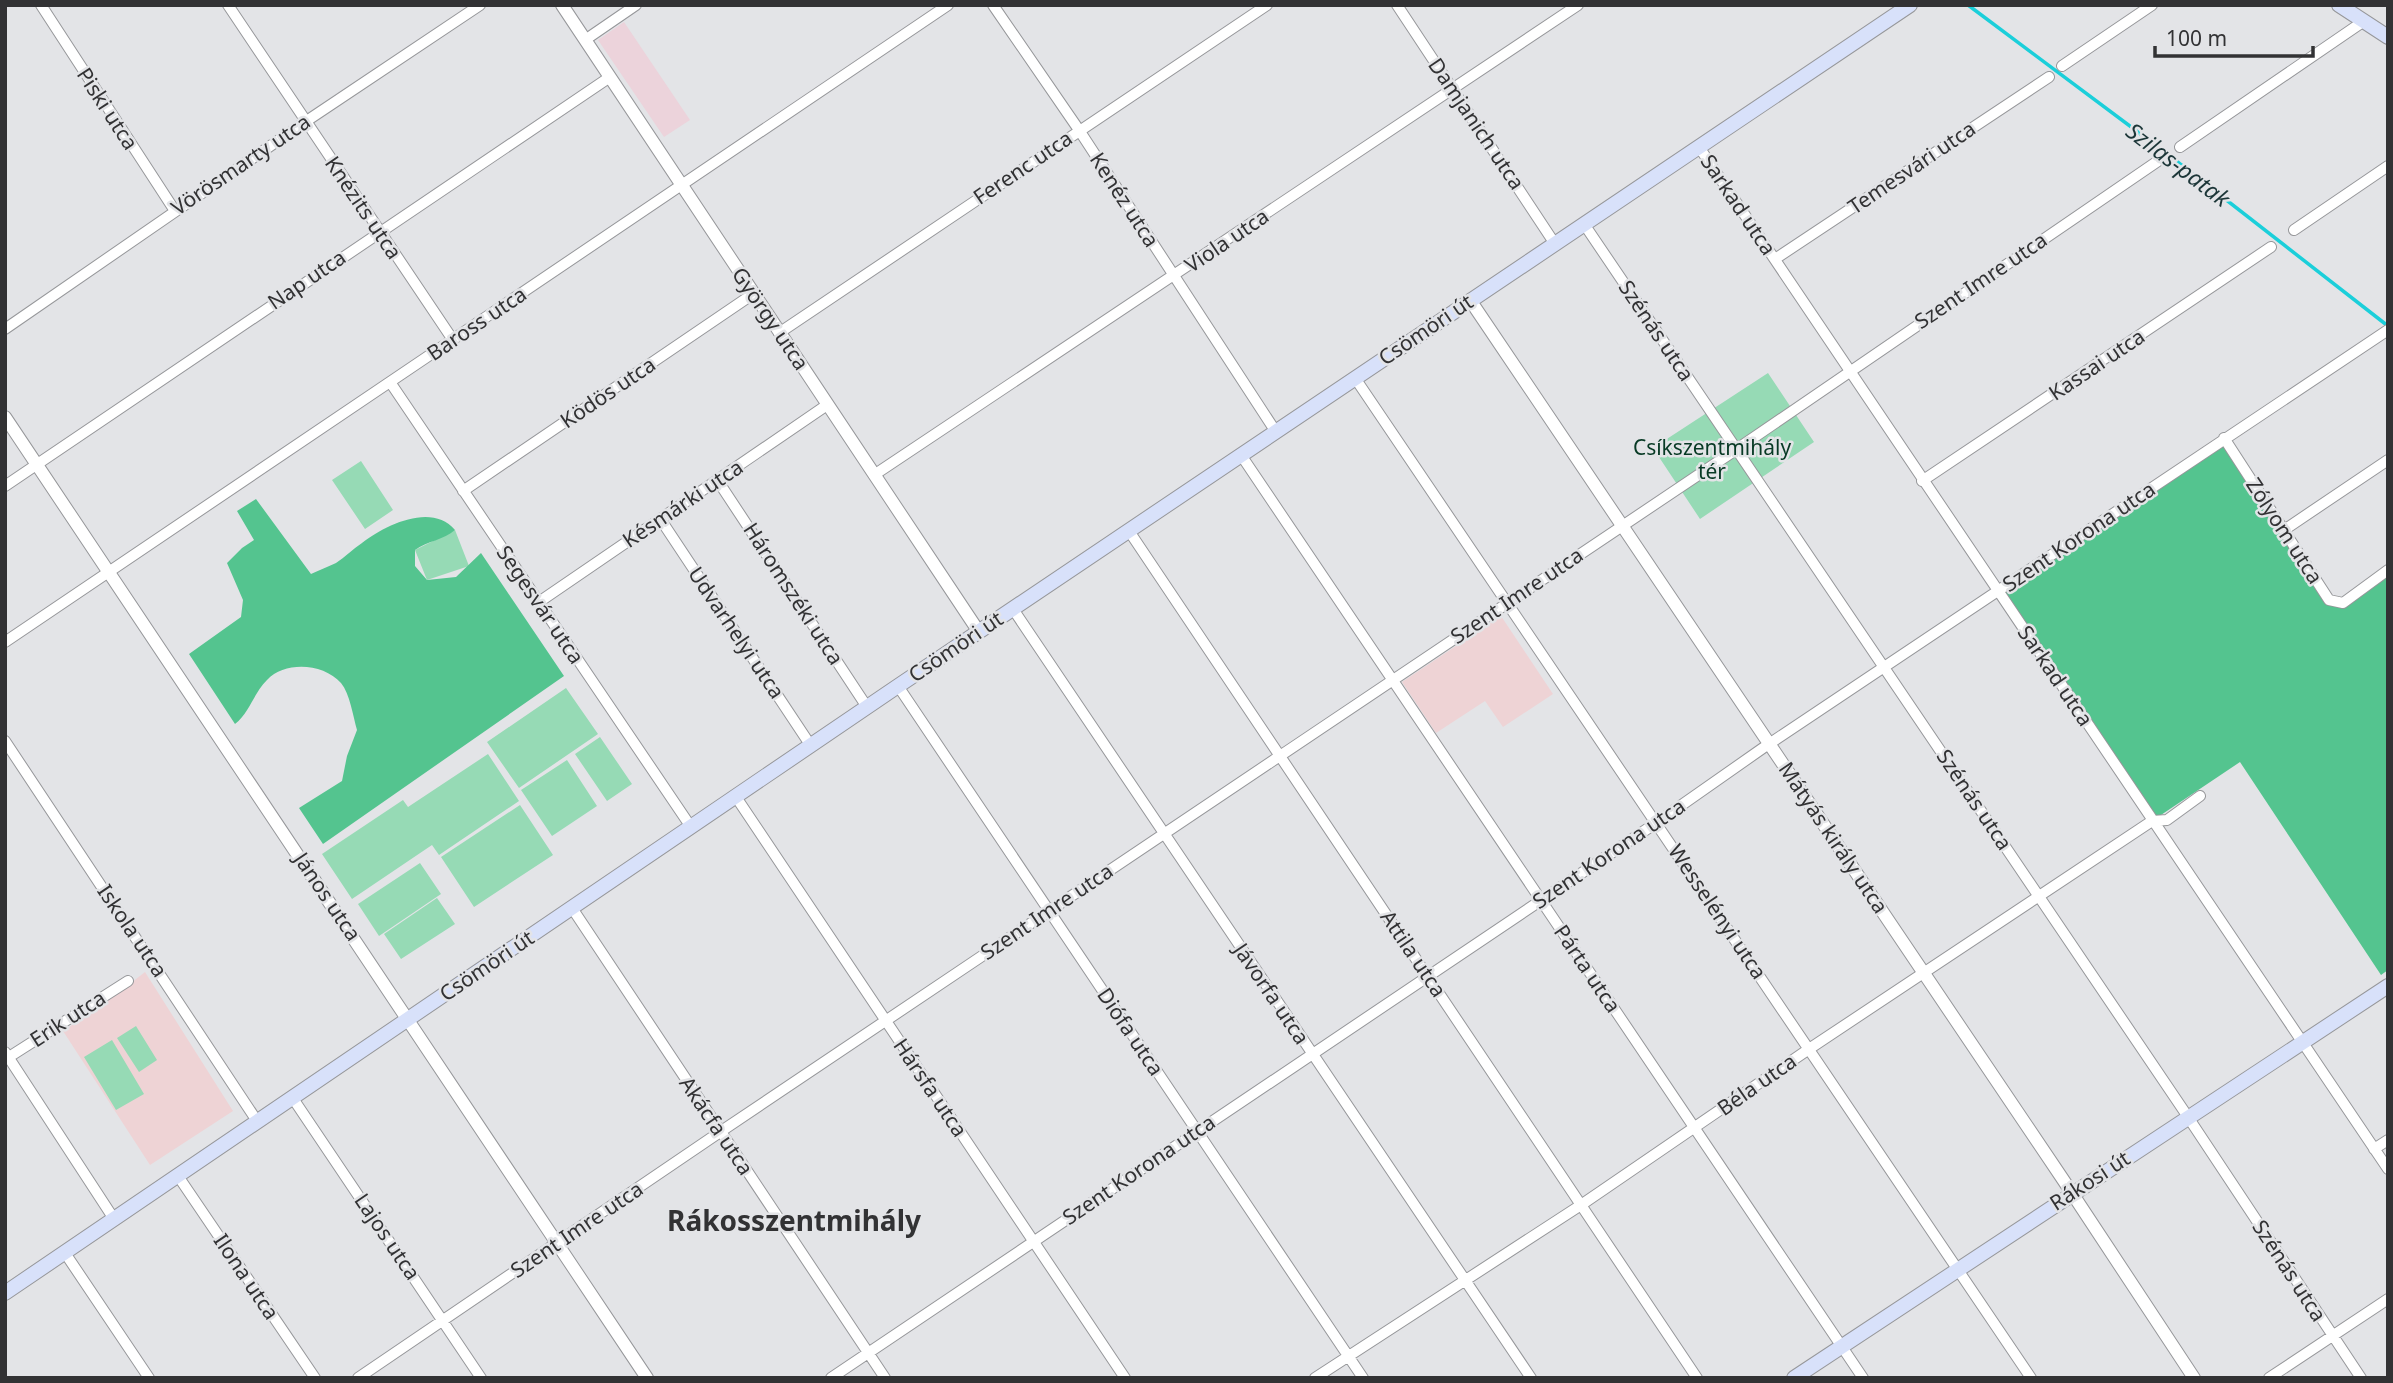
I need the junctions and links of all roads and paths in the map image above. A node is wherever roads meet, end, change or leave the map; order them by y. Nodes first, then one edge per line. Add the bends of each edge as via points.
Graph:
1 (41, 5) edge
2 (480, 5) edge
3 (562, 5) edge
4 (636, 5) edge
5 (948, 5) edge
6 (993, 5) edge
7 (1267, 5) edge
8 (1397, 5) edge
9 (1578, 5) edge
10 (1910, 5) edge
11 (2151, 5) edge
12 (2342, 6) edge
13 (233, 7) edge
14 (2364, 21) junction
15 (2388, 37) edge
16 (585, 40) junction
17 (2062, 66) dead end
18 (610, 77) junction
19 (2049, 77) dead end
20 (1453, 90) junction
21 (304, 122) junction
22 (1079, 130) junction
23 (1699, 147) junction
24 (2180, 147) dead end
25 (2158, 161) dead end
26 (2388, 166) edge
27 (681, 186) junction
28 (174, 211) junction
29 (1584, 224) junction
30 (2294, 230) dead end
31 (379, 231) junction
32 (1555, 244) junction
33 (2271, 247) dead end
34 (1774, 259) junction
35 (1174, 277) junction
36 (753, 294) junction
37 (1470, 300) junction
38 (5, 329) edge
39 (2385, 332) edge
40 (779, 333) junction
41 (453, 340) junction
42 (1849, 371) junction
43 (1355, 378) junction
44 (390, 382) junction
45 (827, 405) junction
46 (5, 417) edge
47 (1276, 432) junction
48 (2224, 438) junction
49 (1737, 449) junction
50 (1241, 455) junction
51 (2388, 460) edge
52 (37, 464) junction
53 (874, 475) junction
54 (718, 481) junction
55 (1922, 481) junction
56 (5, 485) edge
57 (463, 491) junction
58 (661, 520) junction
59 (1621, 525) junction
60 (2284, 530) junction
61 (1129, 531) junction
62 (2388, 570) edge
63 (109, 572) junction
64 (1998, 592) junction
65 (539, 602) junction
66 (1507, 602) junction
67 (1013, 609) junction
68 (979, 632) junction
69 (5, 642) edge
70 (1884, 667) junction
71 (1393, 681) junction
72 (898, 686) junction
73 (867, 707) junction
74 (5, 741) edge
75 (1770, 744) junction
76 (811, 747) junction
77 (1279, 757) junction
78 (2200, 796) dead end
79 (736, 797) junction
80 (2152, 821) junction
81 (1656, 823) junction
82 (691, 827) junction
83 (1163, 833) junction
84 (2039, 896) junction
85 (1541, 901) junction
86 (572, 908) junction
87 (1048, 911) junction
88 (1924, 974) junction
89 (1428, 977) junction
90 (128, 981) dead end
91 (2388, 986) edge
92 (409, 1019) junction
93 (885, 1021) junction
94 (2303, 1042) junction
95 (1809, 1049) junction
96 (7, 1055) edge
97 (1312, 1055) junction
98 (292, 1097) junction
99 (2188, 1118) junction
100 (257, 1121) junction
101 (1695, 1128) junction
102 (1197, 1131) junction
103 (720, 1132) junction
104 (2388, 1140) edge
105 (2374, 1149) junction
106 (2388, 1169) edge
107 (178, 1176) junction
108 (2072, 1193) junction
109 (1581, 1205) junction
110 (114, 1219) junction
111 (1033, 1241) junction
112 (558, 1243) junction
113 (65, 1253) junction
114 (1958, 1269) junction
115 (1465, 1280) junction
116 (5, 1293) edge
117 (2388, 1299) edge
118 (443, 1321) junction
119 (2332, 1336) junction
120 (1842, 1346) junction
121 (869, 1353) junction
122 (1348, 1356) junction
123 (149, 1378) edge
124 (315, 1378) edge
125 (358, 1378) edge
126 (481, 1378) edge
127 (647, 1378) edge
128 (831, 1378) edge
129 (886, 1378) edge
130 (1125, 1378) edge
131 (1315, 1378) edge
132 (1363, 1378) edge
133 (1531, 1378) edge
134 (1697, 1378) edge
135 (1794, 1378) edge
136 (1863, 1378) edge
137 (2031, 1378) edge
138 (2194, 1378) edge
139 (2269, 1378) edge
140 (2361, 1378) edge

1 - 28 street, Piski utca
2 - 21 street, Vörösmarty utca
3 - 16 street, György utca
4 - 16 street
5 - 27 street, Baross utca
6 - 22 street, Kenéz utca
7 - 22 street, Ferenc utca
8 - 20 street, Damjanich utca
9 - 20 street, Viola utca
10 - 23 main road, Csömöri út
11 - 17 street
12 - 14 main road
13 - 21 street, Knézits utca
14 - 15 main road
14 - 24 street
16 - 18 street, György utca
18 - 27 street, György utca
18 - 31 street, Nap utca
19 - 34 street, Temesvári utca
20 - 32 street, Damjanich utca
20 - 35 street, Viola utca
21 - 28 street, Vörösmarty utca
21 - 31 street, Knézits utca
22 - 35 street, Kenéz utca
22 - 40 street, Ferenc utca
23 - 29 main road, Csömöri út
23 - 34 street, Sarkad utca
25 - 42 street, Szent Imre utca
26 - 30 street
27 - 36 street, György utca
27 - 41 street, Baross utca
28 - 38 street, Vörösmarty utca
29 - 32 main road, Csömöri út
29 - 49 street, Szénás utca
31 - 41 street, Knézits utca
31 - 52 street, Nap utca
32 - 37 main road, Csömöri út
33 - 55 street, Kassai utca
34 - 42 street, Sarkad utca
35 - 47 street, Kenéz utca
35 - 53 street, Viola utca
36 - 40 street, György utca
36 - 57 street, Ködös utca
37 - 43 main road, Csömöri út
37 - 59 street, Mátyás király utca
39 - 48 street, Szent Korona utca
40 - 45 street, György utca
41 - 44 street, Baross utca
42 - 49 street, Szent Imre utca
42 - 55 street, Sarkad utca
43 - 47 main road, Csömöri út
43 - 66 street, Wesselényi utca
44 - 57 street, Segesvár utca
44 - 63 street, Baross utca
45 - 53 street, György utca
45 - 54 street, Késmárki utca
46 - 52 street, János utca
47 - 50 main road, Csömöri út
48 - 60 street, Zólyom utca
48 - 64 street, Szent Korona utca
49 - 59 street, Szent Imre utca
49 - 70 street, Szénás utca
50 - 61 main road, Csömöri út
50 - 71 street, Párta utca
51 - 60 street
52 - 56 street, Nap utca
52 - 63 street, János utca
53 - 68 street, György utca
54 - 58 street, Késmárki utca
54 - 73 street, Háromszéki utca
55 - 64 street, Sarkad utca
57 - 65 street, Segesvár utca
58 - 65 street, Késmárki utca
58 - 76 street, Udvarhelyi utca
59 - 66 street, Szent Imre utca
59 - 75 street, Mátyás király utca
60 - 62 street, Zólyom utca via 2333,602 2343,603
61 - 67 main road, Csömöri út
61 - 77 street, Attila utca
63 - 69 street, Baross utca
63 - 92 street, János utca
64 - 70 street, Szent Korona utca
64 - 80 street, Sarkad utca
65 - 82 street, Segesvár utca
66 - 71 street, Szent Imre utca
66 - 81 street, Wesselényi utca
67 - 68 main road, Csömöri út
67 - 83 street, Jávorfa utca
68 - 72 main road, Csömöri út
70 - 75 street, Szent Korona utca
70 - 84 street, Szénás utca
71 - 77 street, Szent Imre utca
71 - 85 street, Párta utca
72 - 73 main road, Csömöri út
72 - 87 street, Diófa utca
73 - 76 main road, Csömöri út
74 - 100 street, Iskola utca
75 - 81 street, Szent Korona utca
75 - 88 street, Mátyás király utca
76 - 79 main road, Csömöri út
77 - 83 street, Szent Imre utca
77 - 89 street, Attila utca
78 - 80 street, Béla utca via 2167,820
79 - 82 main road, Csömöri út
79 - 93 street, Hársfa utca
80 - 84 street, Béla utca
80 - 94 street, Sarkad utca
81 - 85 street, Szent Korona utca
81 - 95 street, Wesselényi utca
82 - 86 main road, Csömöri út
83 - 87 street, Szent Imre utca
83 - 97 street, Jávorfa utca
84 - 88 street, Béla utca
84 - 99 street, Szénás utca
85 - 89 street, Szent Korona utca
85 - 101 street, Párta utca
86 - 92 main road, Csömöri út
86 - 103 street, Akácfa utca
87 - 93 street, Szent Imre utca
87 - 102 street, Diófa utca
88 - 95 street, Béla utca
88 - 108 street, Mátyás király utca
89 - 97 street, Szent Korona utca
89 - 109 street, Attila utca
90 - 96 street, Erik utca
91 - 94 main road, Rákosi út
92 - 98 main road, Csömöri út
92 - 112 street, János utca
93 - 103 street, Szent Imre utca
93 - 111 street, Hársfa utca
94 - 99 main road, Rákosi út
94 - 105 street, Sarkad utca
95 - 101 street, Béla utca
95 - 114 street, Wesselényi utca
96 - 110 street
97 - 102 street, Szent Korona utca
97 - 115 street, Jávorfa utca
98 - 100 main road, Csömöri út
98 - 118 street, Lajos utca
99 - 108 main road, Rákosi út
99 - 119 street, Szénás utca
100 - 107 main road, Csömöri út
101 - 109 street, Béla utca
101 - 120 street, Párta utca
102 - 111 street, Szent Korona utca
102 - 122 street, Diófa utca
103 - 112 street, Szent Imre utca
103 - 121 street, Akácfa utca
104 - 105 street
105 - 106 street, Sarkad utca
107 - 110 main road, Csömöri út
107 - 124 street, Ilona utca
108 - 114 main road, Rákosi út
108 - 138 street, Mátyás király utca
109 - 115 street, Béla utca
109 - 134 street, Attila utca
110 - 113 main road, Csömöri út
111 - 121 street, Szent Korona utca
111 - 130 street, Hársfa utca
112 - 118 street, Szent Imre utca
112 - 127 street, János utca
113 - 116 main road, Csömöri út
113 - 123 street
114 - 120 main road, Rákosi út
114 - 137 street, Wesselényi utca
115 - 122 street, Béla utca
115 - 133 street, Jávorfa utca
117 - 119 street
118 - 125 street, Szent Imre utca
118 - 126 street, Lajos utca
119 - 139 street
119 - 140 street, Szénás utca
120 - 135 main road, Rákosi út
120 - 136 street, Párta utca
121 - 128 street, Szent Korona utca
121 - 129 street, Akácfa utca
122 - 131 street, Béla utca
122 - 132 street, Diófa utca

